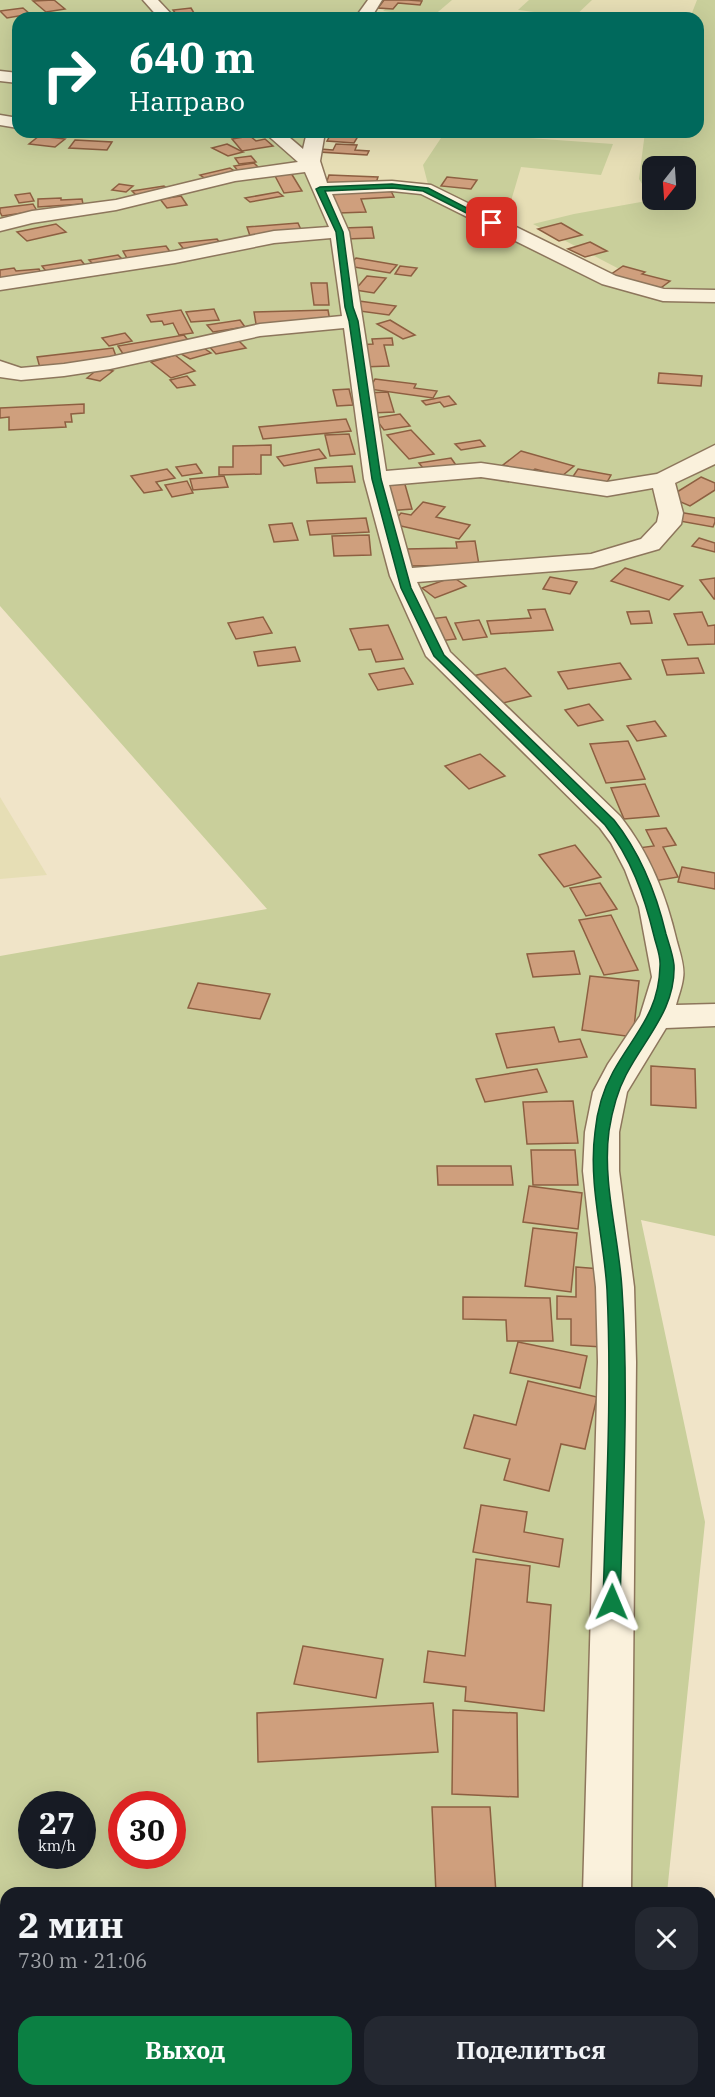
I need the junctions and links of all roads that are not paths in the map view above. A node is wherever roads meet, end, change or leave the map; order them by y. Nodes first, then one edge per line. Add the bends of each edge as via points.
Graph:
1 (150, 0) edge
2 (161, 12) edge
3 (283, 138) edge
4 (314, 138) edge
5 (314, 173) junction
6 (0, 225) edge
7 (340, 232) junction
8 (0, 284) edge
9 (715, 296) edge
10 (353, 321) junction
11 (0, 367) edge
12 (715, 452) edge
13 (376, 479) junction
14 (663, 480) junction
15 (402, 576) junction
16 (715, 1015) edge
17 (656, 1017) junction
18 (607, 1887) edge

1 - 2 street
3 - 5 street
4 - 5 street via 310,150
5 - 6 street via 235,176 123,204
5 - 7 street
5 - 9 street via 425,189 609,280 663,295
7 - 8 street via 274,237
7 - 10 street
10 - 11 street via 260,330 64,370 14,374
10 - 13 street
12 - 14 street via 703,462
13 - 14 street via 481,470 608,489
13 - 15 street
14 - 15 street via 671,513 669,524 650,544 593,561
15 - 17 street via 439,656 624,840 654,908 667,964 665,992
16 - 17 street
17 - 18 street via 610,1092 602,1132 601,1171 615,1287 617,1362

